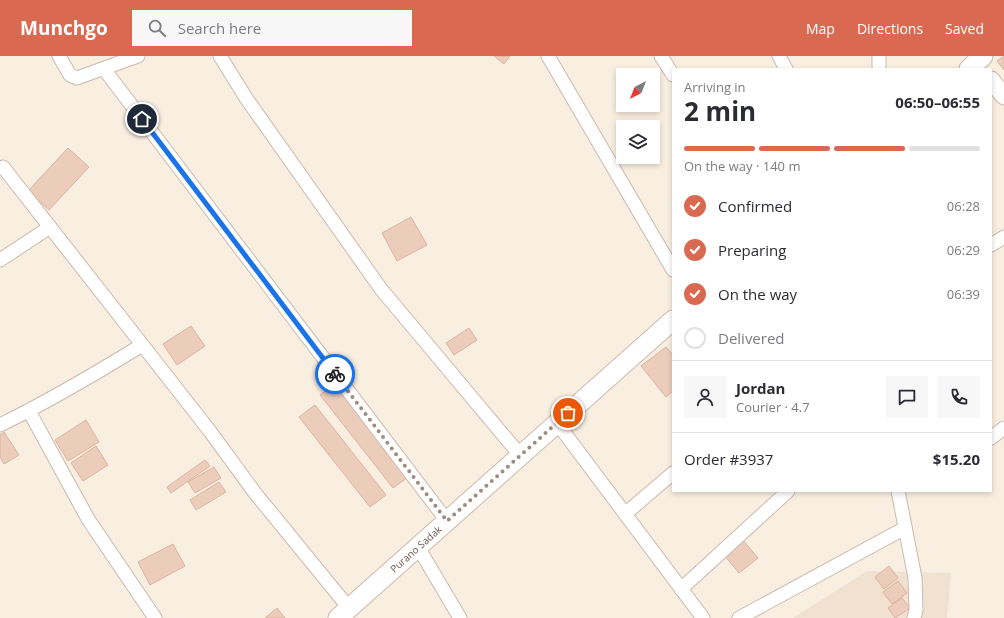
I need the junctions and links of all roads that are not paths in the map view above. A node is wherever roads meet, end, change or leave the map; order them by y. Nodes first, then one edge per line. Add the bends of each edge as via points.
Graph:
1 (59, 56) edge
2 (138, 56) edge
3 (220, 56) edge
4 (548, 56) edge
5 (662, 56) edge
6 (779, 56) edge
7 (879, 56) edge
8 (785, 68) edge
9 (879, 68) edge
10 (104, 69) junction
11 (672, 74) edge
12 (992, 81) edge
13 (1004, 96) edge
14 (3, 167) dead end
15 (50, 227) junction
16 (1004, 237) edge
17 (992, 244) edge
18 (0, 260) edge
19 (672, 268) edge
20 (672, 321) edge
21 (142, 345) junction
22 (29, 411) junction
23 (557, 423) junction
24 (0, 424) edge
25 (1004, 428) edge
26 (992, 437) edge
27 (520, 455) junction
28 (672, 474) edge
29 (787, 492) edge
30 (898, 492) edge
31 (625, 514) junction
32 (447, 521) junction
33 (905, 528) junction
34 (418, 547) junction
35 (681, 589) junction
36 (344, 613) edge
37 (155, 618) edge
38 (460, 618) edge
39 (703, 618) edge
40 (739, 618) edge
41 (914, 618) edge

1 - 10 street via 73,77
2 - 10 street
3 - 27 street via 381,289
4 - 19 street
5 - 11 street
6 - 8 street
7 - 9 street
10 - 32 street
12 - 13 street
14 - 15 street
15 - 18 street
15 - 21 street
16 - 17 street
20 - 23 main road, Purano Sadak
21 - 22 street
21 - 36 street via 209,430
22 - 24 street
22 - 37 street via 88,519
23 - 27 main road, Purano Sadak
23 - 31 street
25 - 26 street
27 - 32 main road, Purano Sadak
28 - 31 street
29 - 35 street
30 - 33 street
31 - 35 street
32 - 34 main road, Purano Sadak
33 - 40 street
33 - 41 street via 915,578
34 - 36 main road, Purano Sadak
34 - 38 street
35 - 39 street

